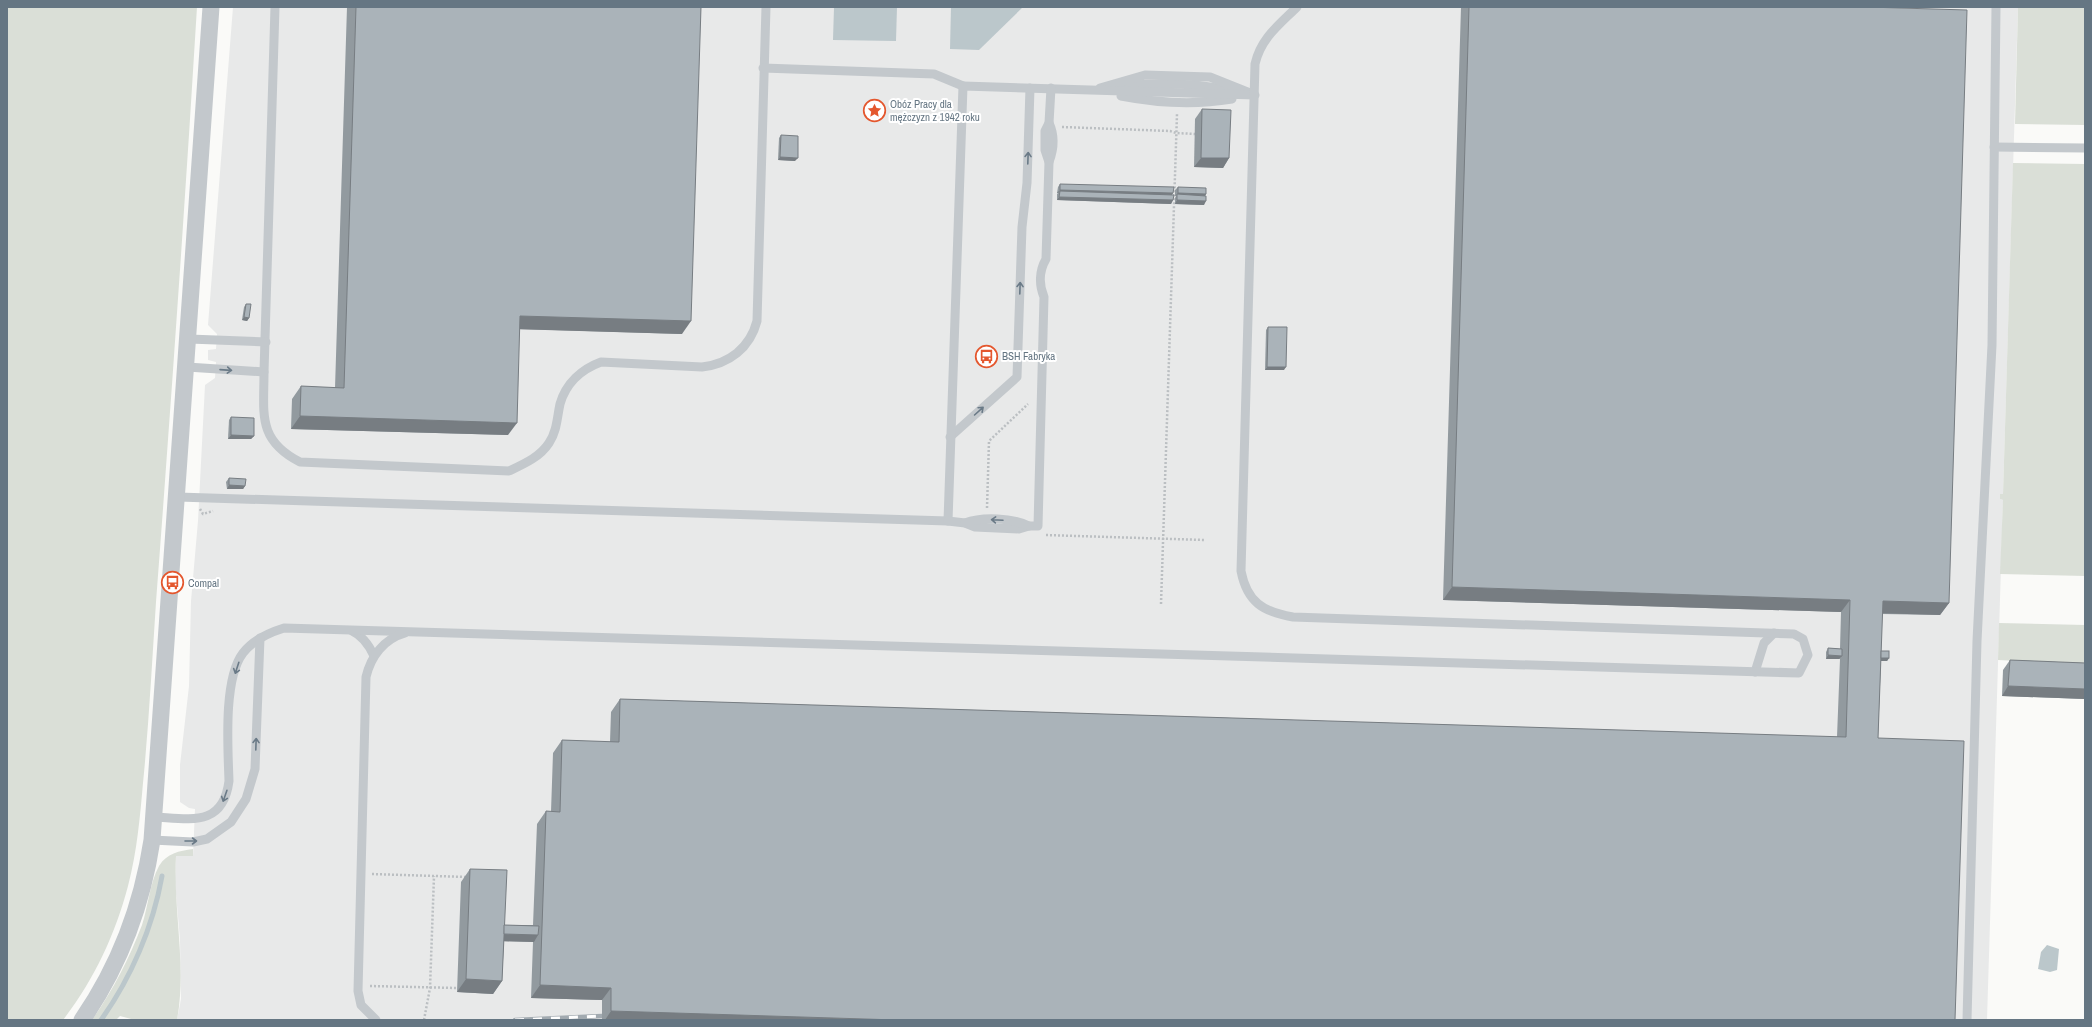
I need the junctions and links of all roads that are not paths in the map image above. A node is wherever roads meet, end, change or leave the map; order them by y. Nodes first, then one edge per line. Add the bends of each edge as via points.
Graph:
1 (211, 7) edge
2 (275, 7) edge
3 (766, 7) edge
4 (1297, 7) edge
5 (1996, 7) edge
6 (763, 68) junction
7 (963, 86) junction
8 (1030, 88) junction
9 (1051, 88) junction
10 (1092, 90) junction
11 (1255, 95) junction
12 (1994, 147) junction
13 (2085, 148) edge
14 (189, 339) junction
15 (266, 342) junction
16 (187, 367) junction
17 (264, 372) junction
18 (950, 437) junction
19 (178, 497) junction
20 (948, 521) junction
21 (348, 630) junction
22 (412, 632) junction
23 (1774, 633) junction
24 (260, 638) junction
25 (374, 656) junction
26 (1755, 672) junction
27 (155, 817) junction
28 (152, 840) junction
29 (82, 1020) edge
30 (376, 1020) edge
31 (1967, 1020) edge

1 - 14 street
2 - 15 lane
3 - 6 lane
4 - 11 lane via 1264,40 1258,50 1255,64
5 - 12 lane
6 - 7 lane via 934,74
6 - 17 lane via 757,321 754,331 740,352 727,360 702,367 602,362 589,367 579,374 565,391 554,433 548,444 526,463 509,471 300,462 287,456 278,447 266,428
7 - 8 lane
7 - 18 lane
8 - 9 lane
18 -> 8 lane via 1017,377
9 - 10 lane
9 - 20 lane via 1049,122 1053,132 1053,151 1048,162 1046,259 1041,267 1041,289 1044,297 1038,526 1019,529 980,528
10 - 11 lane
10 - 11 lane via 1144,100 1209,103
10 - 11 lane via 1145,75 1210,77
11 - 23 lane via 1241,571 1243,584 1251,598 1261,607 1293,617
12 - 13 lane
12 - 31 lane via 1992,345 1976,641
14 - 15 lane
14 - 16 street
15 - 17 lane
16 -> 17 lane
16 - 19 street
18 - 20 lane
19 - 20 lane
19 - 27 street
21 - 22 lane
21 - 24 lane via 284,628
21 - 25 lane via 359,634
22 - 25 lane via 390,639
22 - 26 lane
23 - 26 lane via 1764,643
23 - 26 lane via 1794,634 1803,639 1808,655 1804,664 1799,673
24 -> 27 lane via 242,654 233,682 229,707 229,781 222,804 203,818
28 -> 24 lane via 193,842 207,839 231,822 246,799 255,770
25 - 30 lane via 366,676 358,986 361,1005
27 - 28 street
28 - 29 street via 144,886 125,944 109,977

